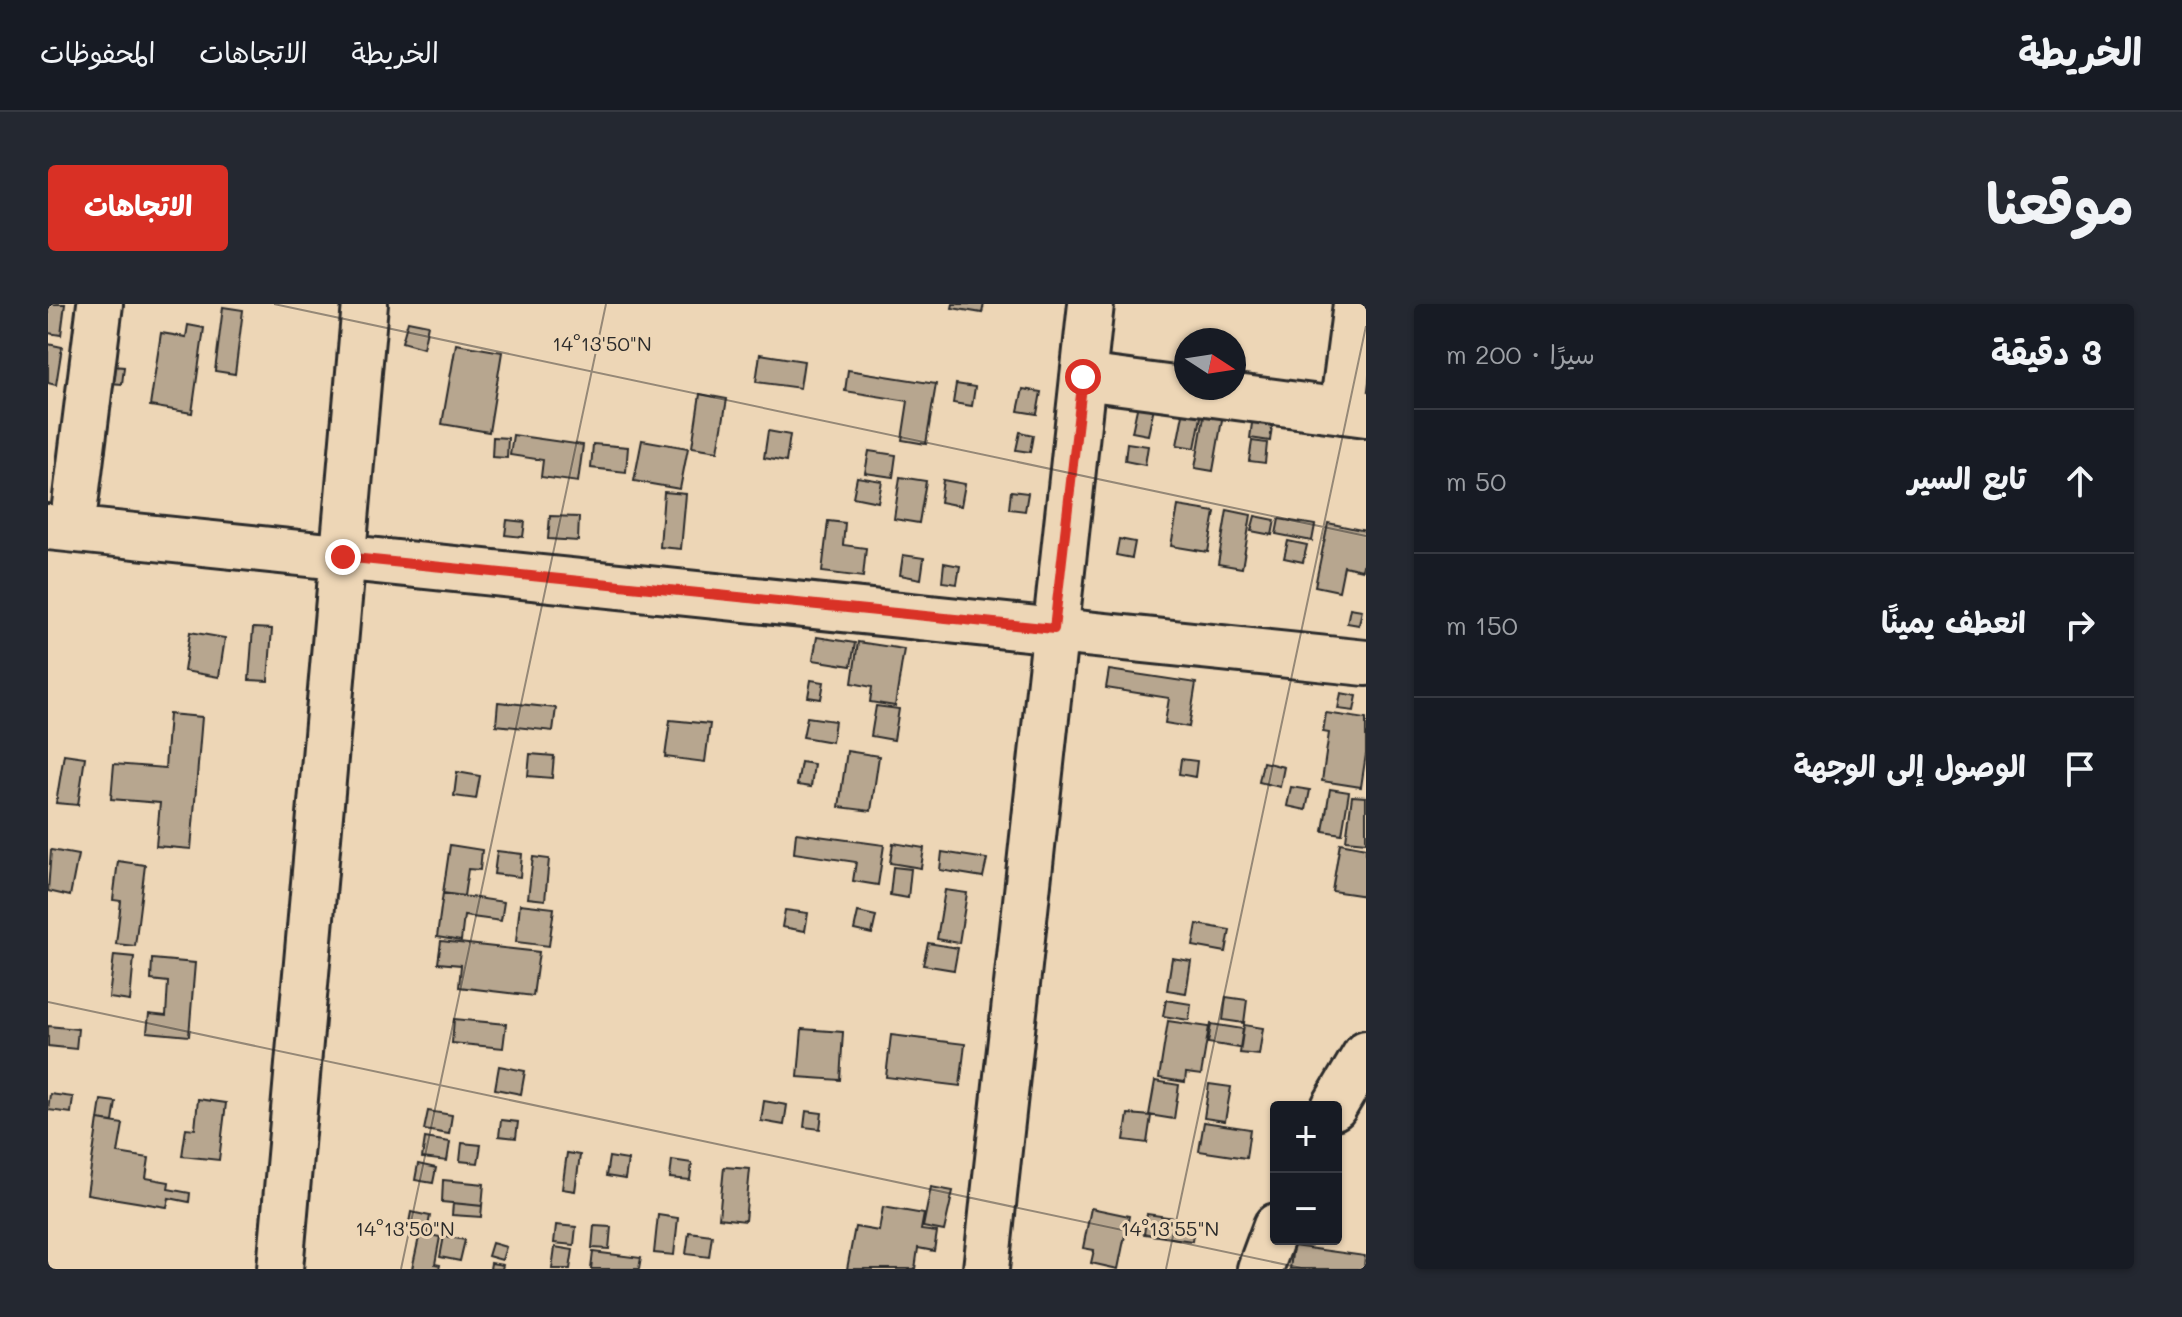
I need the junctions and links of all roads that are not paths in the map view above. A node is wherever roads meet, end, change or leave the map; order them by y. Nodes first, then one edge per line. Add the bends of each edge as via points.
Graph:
1 (100, 304) edge
2 (365, 304) edge
3 (1091, 304) edge
4 (1356, 304) edge
5 (1083, 377) junction
6 (1354, 413) edge
7 (60, 528) edge
8 (343, 557) junction
9 (1054, 629) junction
10 (1366, 663) edge
11 (1366, 1053) edge
12 (1338, 1101) edge
13 (1270, 1242) edge
14 (280, 1269) edge
15 (986, 1269) edge
16 (1260, 1269) edge

1 - 7 street
2 - 8 street
3 - 5 street
4 - 6 street
5 - 6 street
5 - 9 street
7 - 8 street
8 - 9 street
8 - 14 street
9 - 10 street
9 - 15 street
11 - 12 street
13 - 16 street

